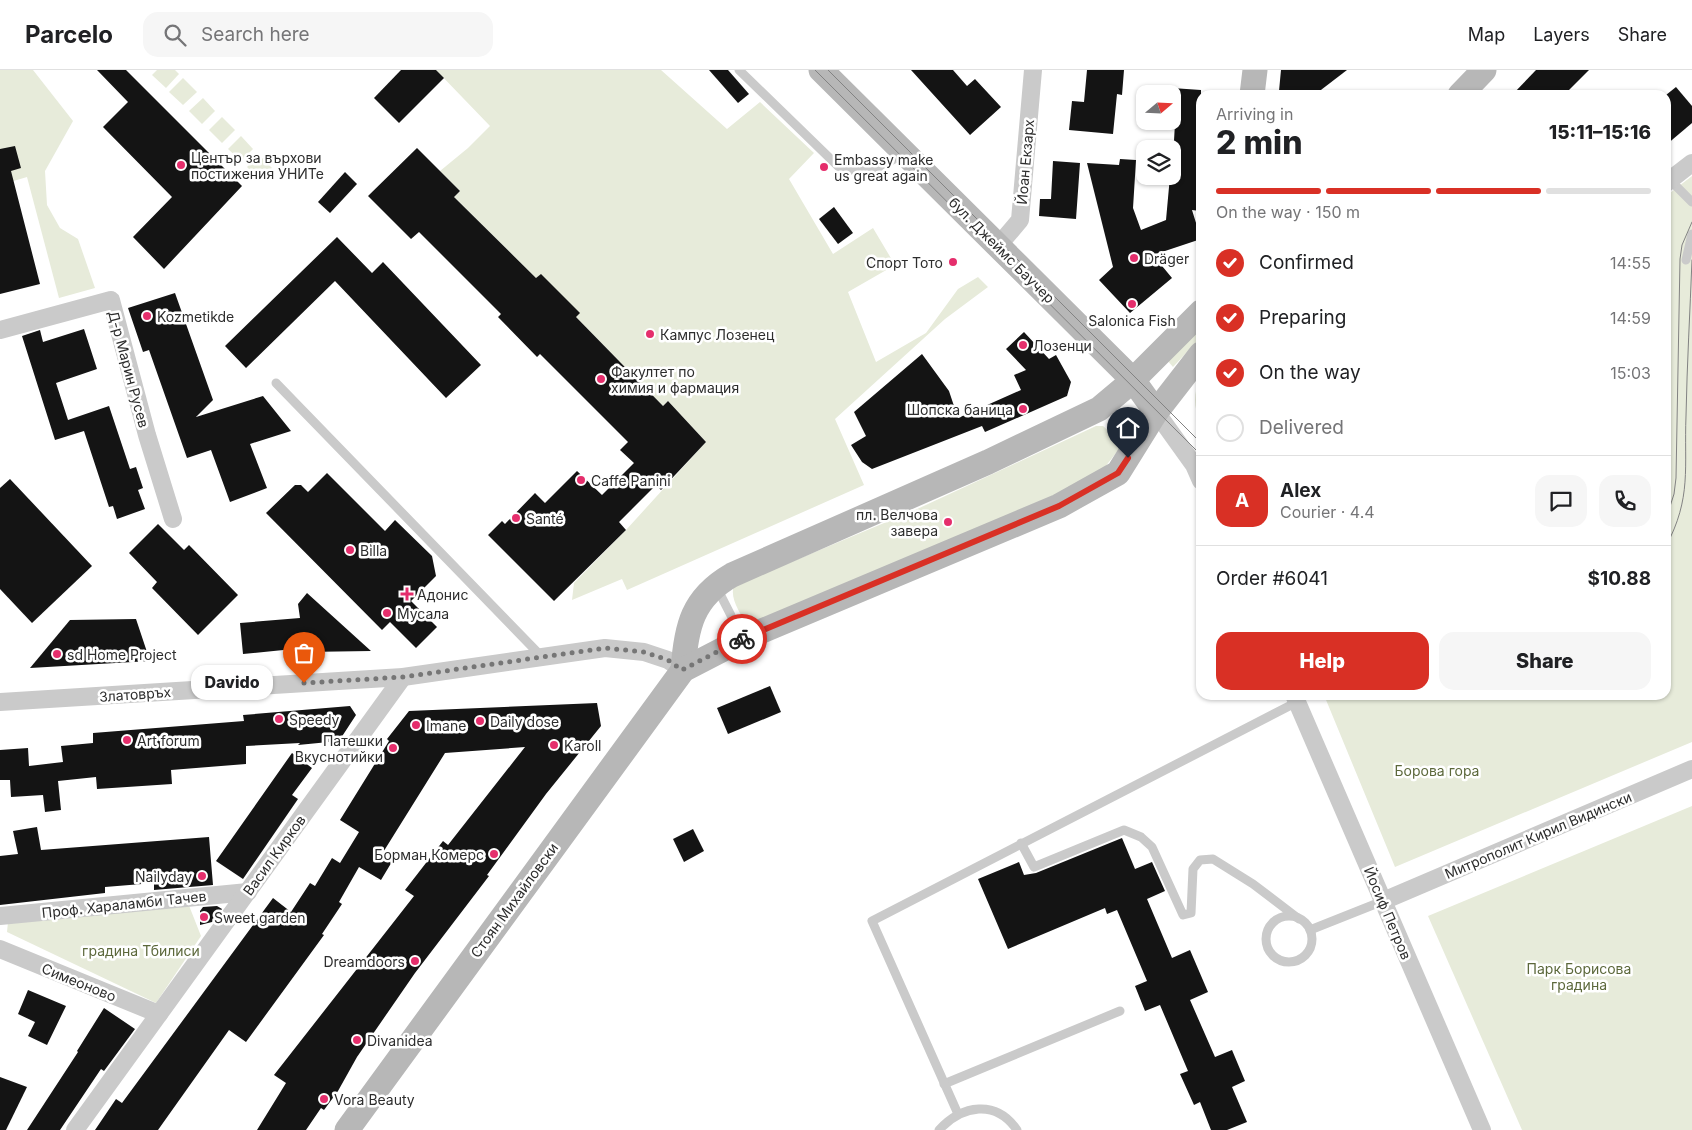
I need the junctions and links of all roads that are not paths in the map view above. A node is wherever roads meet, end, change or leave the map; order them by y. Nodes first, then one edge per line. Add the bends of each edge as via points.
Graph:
1 (740, 70) edge
2 (821, 70) edge
3 (1032, 70) edge
4 (1255, 70) edge
5 (1484, 70) edge
6 (1253, 90) edge
7 (1465, 90) edge
8 (904, 152) junction
9 (1692, 163) edge
10 (1671, 180) edge
11 (1671, 184) edge
12 (1692, 202) edge
13 (1692, 234) edge
14 (998, 246) junction
15 (1686, 260) dead end
16 (1196, 317) edge
17 (0, 330) edge
18 (1196, 360) edge
19 (1133, 380) junction
20 (276, 383) dead end
21 (1156, 412) junction
22 (1196, 462) edge
23 (174, 519) dead end
24 (715, 584) junction
25 (743, 639) junction
26 (543, 657) junction
27 (682, 670) junction
28 (403, 677) junction
29 (1291, 700) edge
30 (1296, 700) edge
31 (0, 702) edge
32 (1692, 769) edge
33 (1021, 843) junction
34 (248, 892) junction
35 (1383, 901) junction
36 (0, 916) edge
37 (1299, 918) junction
38 (1310, 930) junction
39 (0, 949) edge
40 (1120, 1011) dead end
41 (159, 1014) junction
42 (944, 1084) junction
43 (958, 1114) junction
44 (75, 1130) edge
45 (347, 1130) edge
46 (939, 1130) edge
47 (1017, 1130) edge
48 (1482, 1130) edge

1 - 8 lane via 843,171 879,167
2 - 8 street, бул. Джеймс Баучер
3 - 14 street, Йоан Екзарх via 1020,220
4 - 6 street
5 - 7 street
8 - 14 street, бул. Джеймс Баучер
9 - 10 street
11 - 12 lane
13 - 15 lane
14 - 19 street, бул. Джеймс Баучер
16 - 19 street
17 - 23 street, Д-р Марин Русев via 111,300 147,435
18 - 21 street
19 - 21 street, бул. Джеймс Баучер
19 - 24 street via 1099,408 1051,433
20 - 26 lane
21 - 22 street
21 - 25 street via 1118,473 1059,506
24 - 25 lane
24 - 27 street via 698,603 686,634
25 - 27 street
26 - 27 street, Златовръх via 605,648 644,652 668,660
26 - 28 street, Златовръх
27 - 45 street, Стоян Михайловски
28 - 31 street, Златовръх
28 - 34 street, Васил Кирков
29 - 33 lane
30 - 35 street, Йосиф Петров
32 - 35 street, Митрополит Кирил Видински
33 - 37 lane via 1034,867 1124,830 1141,837 1152,847 1182,915 1191,913 1193,869 1200,860 1213,859
33 - 42 lane via 872,920
34 - 36 street, Проф. Хараламби Тачев
34 - 41 street, Васил Кирков
35 - 38 lane
35 - 48 street, Йосиф Петров
37 - 38 lane
37 - 38 lane via 1284,916 1270,924 1265,939 1270,953 1282,962 1304,958 1311,945
39 - 41 street, Симеоново
40 - 42 lane
41 - 44 street, Васил Кирков
42 - 43 lane
43 - 46 lane
43 - 47 lane via 977,1108 992,1110 1006,1117

